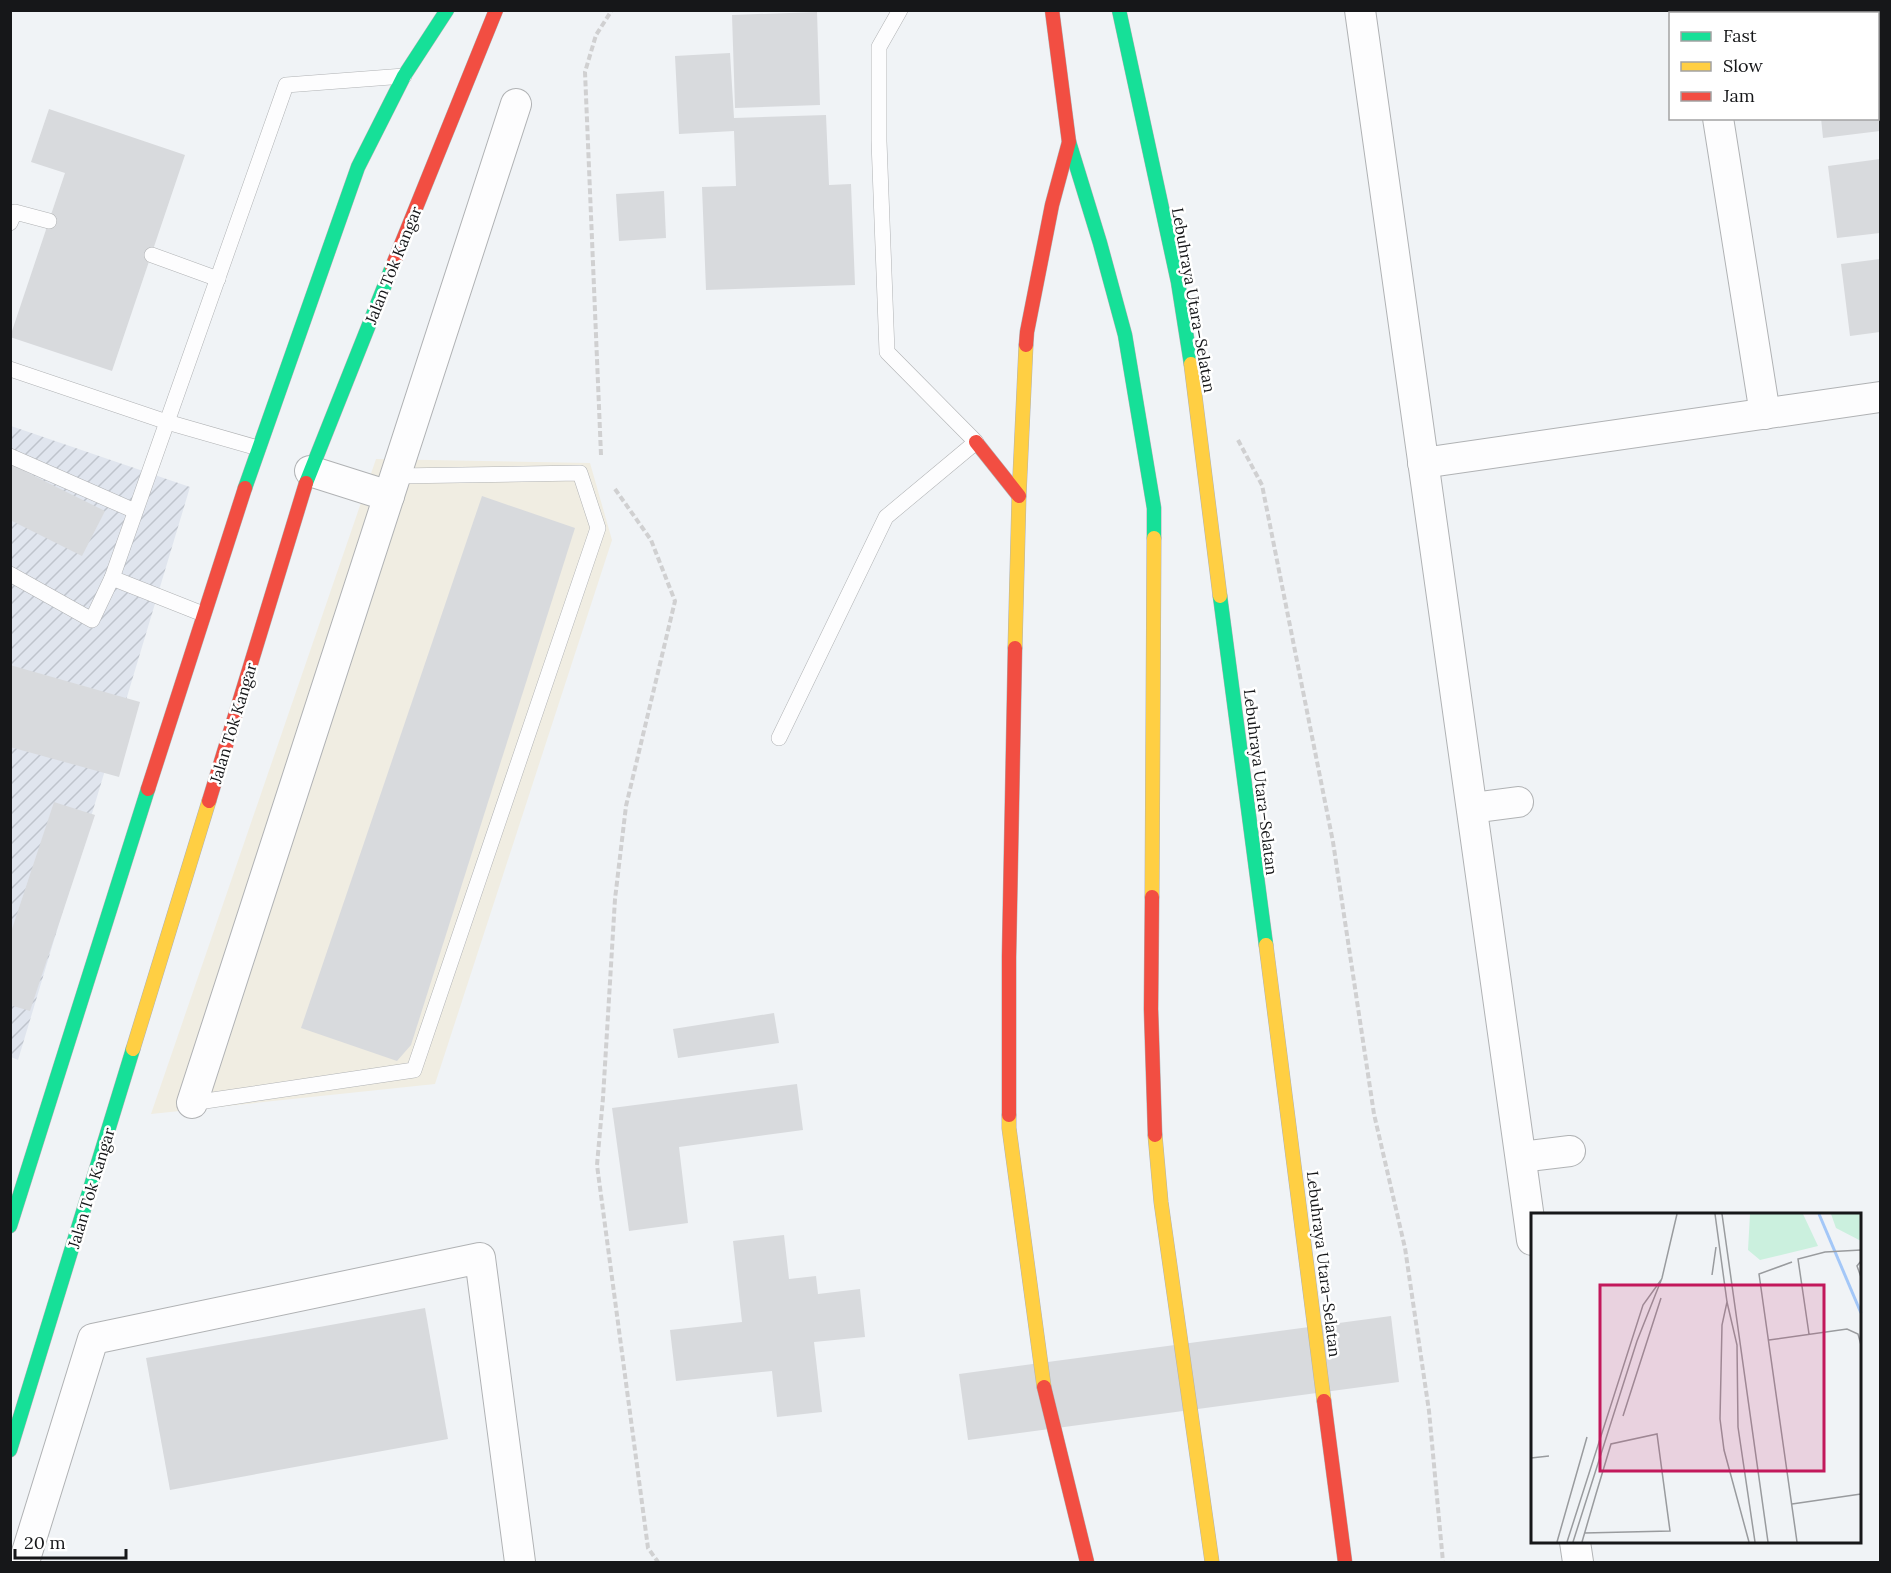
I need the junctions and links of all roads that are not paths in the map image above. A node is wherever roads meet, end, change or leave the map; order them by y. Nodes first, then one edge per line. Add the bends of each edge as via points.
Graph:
1 (447, 10) edge
2 (496, 10) edge
3 (900, 10) edge
4 (1052, 10) edge
5 (1119, 10) edge
6 (1360, 10) edge
7 (404, 76) junction
8 (516, 104) dead end
9 (1718, 120) edge
10 (1069, 142) junction
11 (49, 221) dead end
12 (10, 223) edge
13 (152, 255) dead end
14 (218, 279) junction
15 (10, 369) edge
16 (1881, 397) edge
17 (1765, 414) junction
18 (167, 422) junction
19 (976, 442) junction
20 (258, 448) junction
21 (10, 456) edge
22 (1423, 462) junction
23 (310, 471) junction
24 (392, 486) junction
25 (1019, 496) junction
26 (135, 511) junction
27 (10, 574) edge
28 (112, 578) junction
29 (203, 614) junction
30 (779, 738) dead end
31 (1518, 802) dead end
32 (1472, 808) junction
33 (192, 1102) joint
34 (1570, 1151) dead end
35 (1521, 1157) junction
36 (10, 1226) edge
37 (1531, 1226) edge
38 (10, 1450) edge
39 (1575, 1543) edge
40 (24, 1563) edge
41 (520, 1563) edge
42 (1087, 1563) edge
43 (1212, 1563) edge
44 (1345, 1563) edge
45 (1578, 1563) edge

1 - 7 main road
2 - 23 main road, Jalan Tok Kangar
3 - 19 lane via 879,47 887,352
4 - 10 main road
5 - 44 main road, Lebuhraya Utara–Selatan via 1188,344
6 - 22 street
7 - 14 lane via 286,85
7 - 20 main road via 358,167
8 - 24 street
9 - 17 street
10 - 25 main road via 1052,205 1027,332
10 - 43 main road via 1125,335 1154,508 1153,1112 1161,1202
11 - 12 lane via 15,212
13 - 14 lane
14 - 18 lane
15 - 18 lane
16 - 17 street
17 - 22 street
18 - 20 lane
18 - 26 lane
19 - 25 main road
19 - 30 lane via 886,517
20 - 29 main road
21 - 26 lane
22 - 32 street
23 - 24 street
23 - 38 main road, Jalan Tok Kangar
24 - 33 street
24 - 33 lane via 580,473 598,528 414,1070
25 - 42 main road via 1009,1128 1045,1392
26 - 28 lane
27 - 28 lane via 92,620
28 - 29 lane
29 - 36 main road
31 - 32 street
32 - 35 street
34 - 35 street
35 - 37 street
39 - 45 street
40 - 41 street via 93,1339 480,1258

